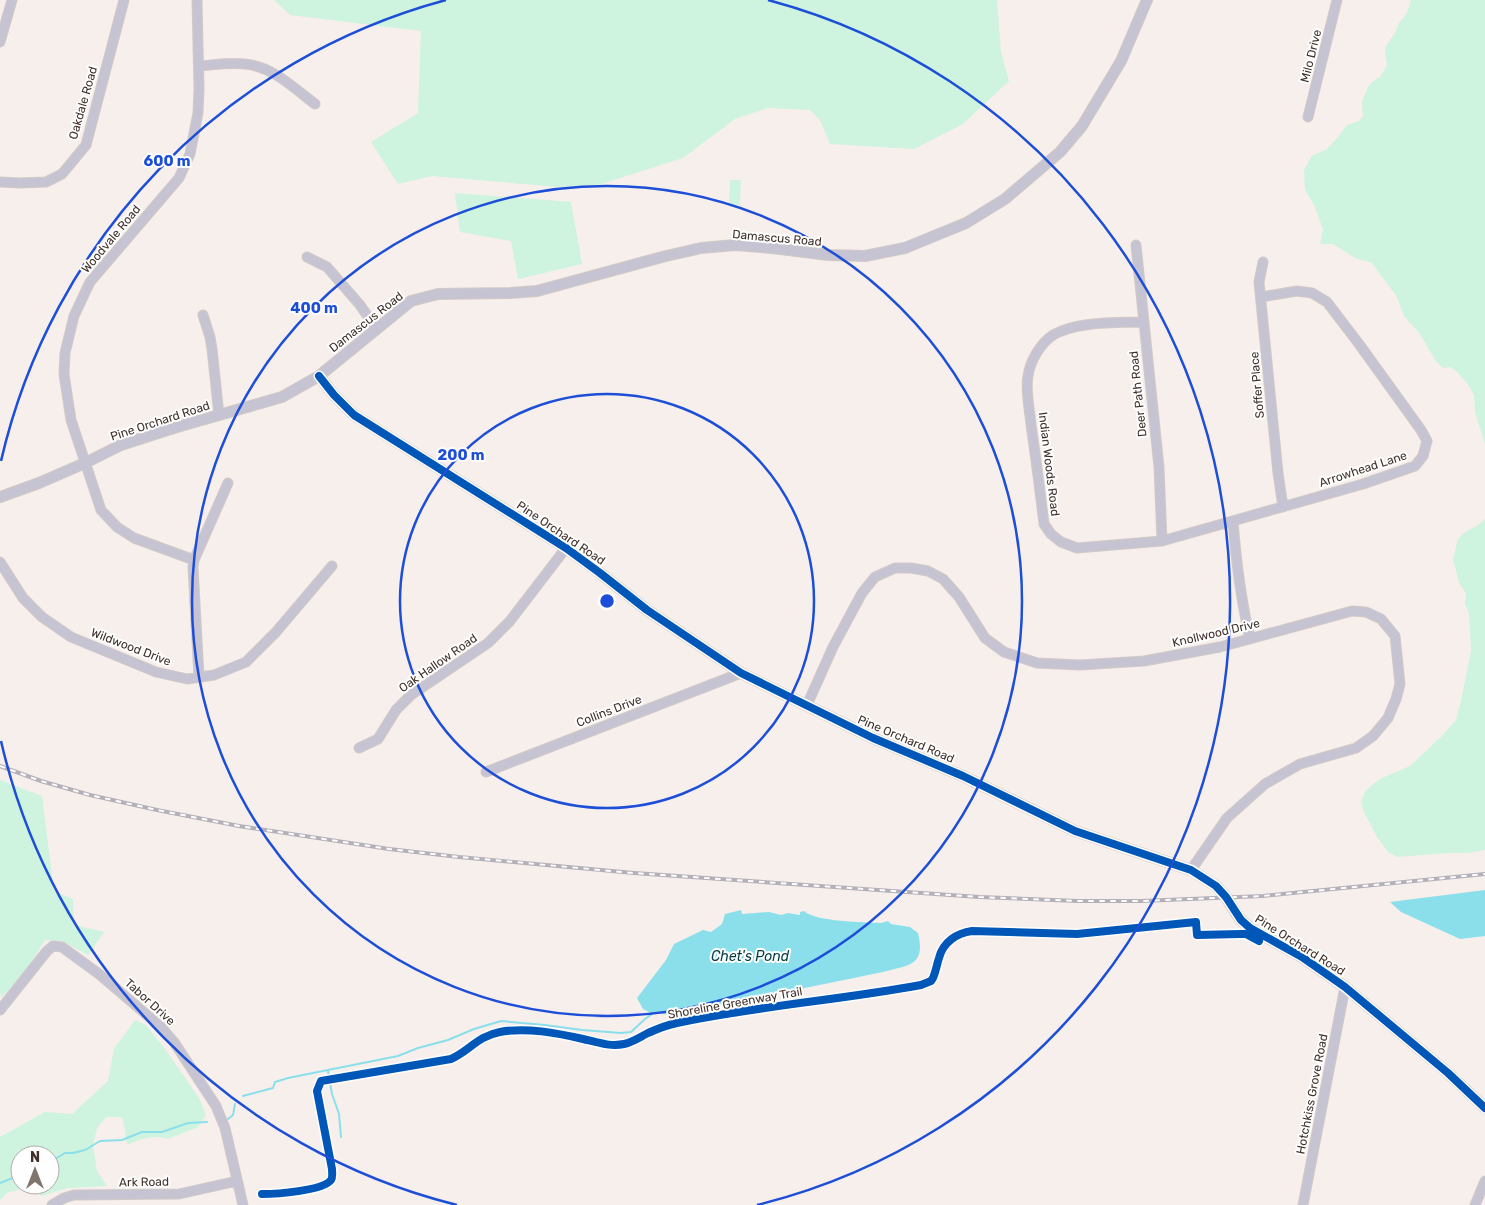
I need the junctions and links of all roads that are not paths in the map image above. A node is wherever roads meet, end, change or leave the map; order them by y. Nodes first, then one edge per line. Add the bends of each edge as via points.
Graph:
1 (12, 0) edge
2 (124, 0) edge
3 (197, 0) edge
4 (1147, 0) edge
5 (1337, 0) edge
6 (0, 42) edge
7 (199, 66) junction
8 (315, 104) dead end
9 (1308, 117) dead end
10 (0, 182) edge
11 (1136, 245) dead end
12 (307, 256) dead end
13 (1263, 262) dead end
14 (1261, 297) junction
15 (203, 315) dead end
16 (1143, 322) junction
17 (376, 328) junction
18 (319, 376) junction
19 (219, 415) junction
20 (85, 463) junction
21 (228, 483) dead end
22 (0, 497) edge
23 (1283, 506) junction
24 (1233, 521) junction
25 (1162, 541) junction
26 (566, 548) junction
27 (194, 560) junction
28 (0, 562) edge
29 (332, 566) dead end
30 (1250, 639) junction
31 (741, 673) junction
32 (199, 677) junction
33 (807, 705) junction
34 (359, 748) dead end
35 (486, 772) dead end
36 (1191, 870) junction
37 (1345, 987) junction
38 (0, 1010) edge
39 (1485, 1108) edge
40 (237, 1181) junction
41 (1485, 1181) edge
42 (118, 1200) edge
43 (52, 1205) edge
44 (243, 1205) edge
45 (1303, 1205) edge
46 (1475, 1205) edge

1 - 6 street
2 - 10 street, Oakdale Road via 86,144 62,174 46,182
3 - 7 street, Woodvale Road
4 - 17 street, Damascus Road via 1121,61 1082,126 1060,152 1005,199 966,224 904,248 865,256 734,246 701,248 537,291 438,294 411,301
5 - 9 street, Milo Drive
7 - 8 street via 259,66
7 - 20 street, Woodvale Road via 198,113 190,154 179,178 90,282 74,316 65,353 64,374 71,420
11 - 16 street, Deer Path Road
12 - 17 street via 327,266
13 - 14 street, Soffer Place
14 - 23 street, Soffer Place
14 - 23 street, Arrowhead Lane via 1312,292 1327,302 1427,441 1423,456 1415,466
15 - 19 street via 212,349
16 - 25 street, Deer Path Road
16 - 25 street, Indian Woods Road via 1071,328 1053,336 1038,350 1030,364 1027,378 1029,410 1044,524 1051,534 1077,548
17 - 18 street, Damascus Road
18 - 19 street, Pine Orchard Road via 282,397
18 - 26 street, Pine Orchard Road via 354,415
19 - 20 street, Pine Orchard Road via 121,445
20 - 22 street, Pine Orchard Road
20 - 27 street, Woodvale Road via 101,510 117,528 134,538
21 - 27 street
23 - 24 street, Arrowhead Lane
24 - 25 street, Indian Woods Road
24 - 30 street
26 - 31 street, Pine Orchard Road via 647,610
26 - 34 street, Oak Hallow Road via 510,621 488,643 411,695 396,710 378,739
27 - 32 street
28 - 32 street, Wildwood Drive via 23,598 42,617 71,637 156,672 187,679
29 - 32 street, Wildwood Drive via 246,662 214,675
30 - 33 street, Knollwood Drive via 1144,661 1080,665 1037,663 1004,652 985,638 942,579 928,571 895,568 875,577 862,593
30 - 36 street, Knollwood Drive via 1352,611 1366,612 1381,619 1394,636 1400,684 1388,718 1373,736 1356,748 1300,764 1265,784 1227,818
31 - 33 street, Pine Orchard Road
31 - 35 street, Collins Drive
33 - 36 street, Pine Orchard Road via 1075,831
36 - 37 street, Pine Orchard Road, bridge via 1216,886 1250,928 1302,957
37 - 39 street, Pine Orchard Road
37 - 45 street, Hotchkiss Grove Road
38 - 40 street, Tabor Drive via 53,946 62,948 92,968 174,1042 216,1106 225,1128
40 - 42 street, Ark Road via 179,1194
40 - 44 street, Tabor Drive
41 - 46 street
42 - 43 street, Ark Road via 74,1195

